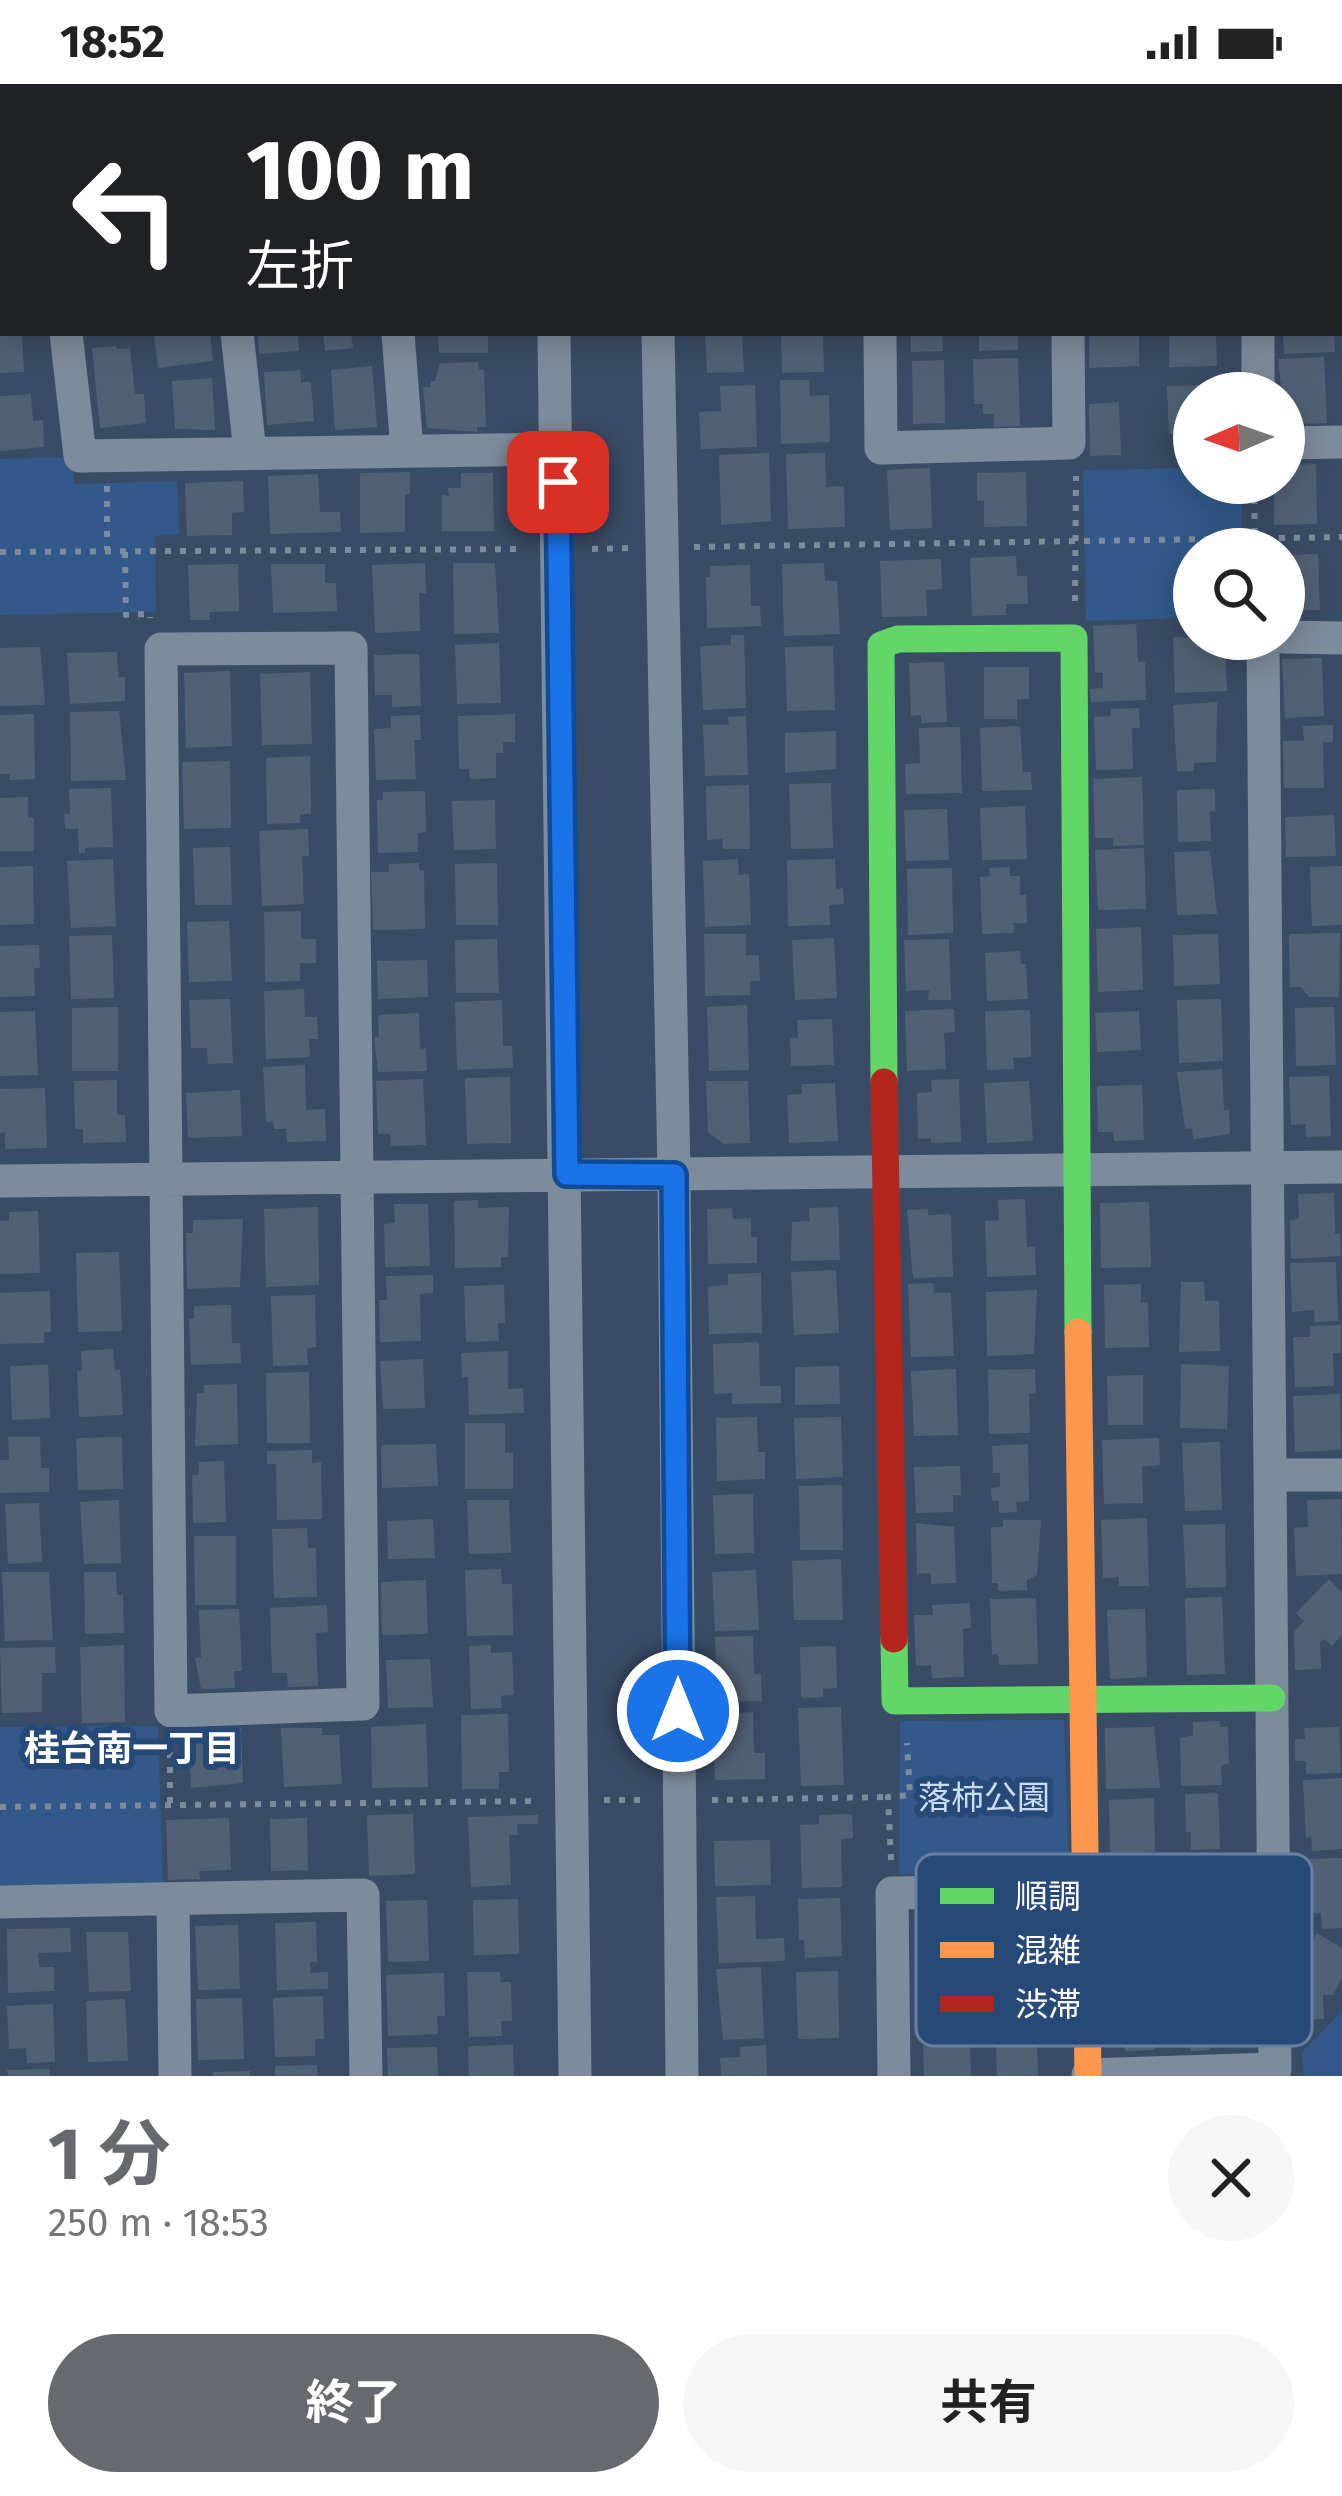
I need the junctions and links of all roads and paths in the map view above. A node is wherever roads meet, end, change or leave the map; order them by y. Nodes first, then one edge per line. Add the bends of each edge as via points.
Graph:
1 (66, 336) edge
2 (237, 336) edge
3 (398, 336) edge
4 (554, 336) edge
5 (658, 336) edge
6 (880, 336) edge
7 (1068, 336) edge
8 (1258, 336) edge
9 (1258, 372) edge
10 (1342, 442) edge
11 (1069, 443) junction
12 (1305, 443) edge
13 (557, 449) junction
14 (250, 452) junction
15 (406, 452) junction
16 (106, 458) junction
17 (1305, 537) edge
18 (1342, 537) edge
19 (1173, 538) edge
20 (1076, 540) junction
21 (107, 552) dead end
22 (125, 553) dead end
23 (126, 615) dead end
24 (1305, 637) edge
25 (1074, 638) junction
26 (1342, 638) edge
27 (1263, 660) edge
28 (1342, 1167) edge
29 (1267, 1168) junction
30 (1076, 1170) junction
31 (885, 1172) junction
32 (567, 1174) junction
33 (674, 1175) junction
34 (356, 1177) junction
35 (166, 1179) junction
36 (0, 1181) edge
37 (1271, 1475) junction
38 (1342, 1475) edge
39 (1080, 1698) junction
40 (1272, 1698) junction
41 (895, 1701) junction
42 (170, 1711) junction
43 (889, 1797) junction
44 (574, 1800) junction
45 (678, 1800) junction
46 (170, 1804) junction
47 (0, 1807) edge
48 (1083, 1854) edge
49 (1273, 1854) edge
50 (892, 1893) junction
51 (916, 1893) edge
52 (172, 1900) junction
53 (0, 1902) edge
54 (1087, 2046) edge
55 (1275, 2046) edge
56 (175, 2076) edge
57 (366, 2076) edge
58 (575, 2076) edge
59 (682, 2076) edge
60 (894, 2076) edge
61 (1088, 2076) edge

1 - 16 street via 80,456
2 - 14 street
3 - 15 street
4 - 13 street
5 - 33 street
6 - 11 street via 881,448
7 - 11 street
8 - 9 street
10 - 12 street
11 - 20 path
13 - 15 street
13 - 32 street
14 - 15 street
14 - 16 street
16 - 21 path
17 - 18 path
19 - 20 path
20 - 25 path
22 - 23 path
24 - 26 street
25 - 30 street
25 - 31 street via 881,645
27 - 29 street
28 - 29 street
29 - 30 street
29 - 37 street
30 - 31 street
30 - 39 street
31 - 33 street
31 - 41 street
32 - 33 street
32 - 34 street
32 - 44 street
33 - 45 street
34 - 35 street
34 - 35 street via 351,648 161,649
34 - 42 street via 363,1704
35 - 36 street
35 - 42 street
37 - 38 street
37 - 40 street
39 - 40 street
39 - 41 street
39 - 48 street
40 - 49 street
41 - 43 path via 905,1713 910,1795
42 - 46 path
43 - 45 path
43 - 50 path
44 - 45 path
44 - 46 path
44 - 58 street
45 - 59 street
46 - 47 path
50 - 51 street
50 - 60 street
52 - 53 street
52 - 56 street
52 - 57 street via 363,1895
54 - 61 street
55 - 61 street via 1275,2069

